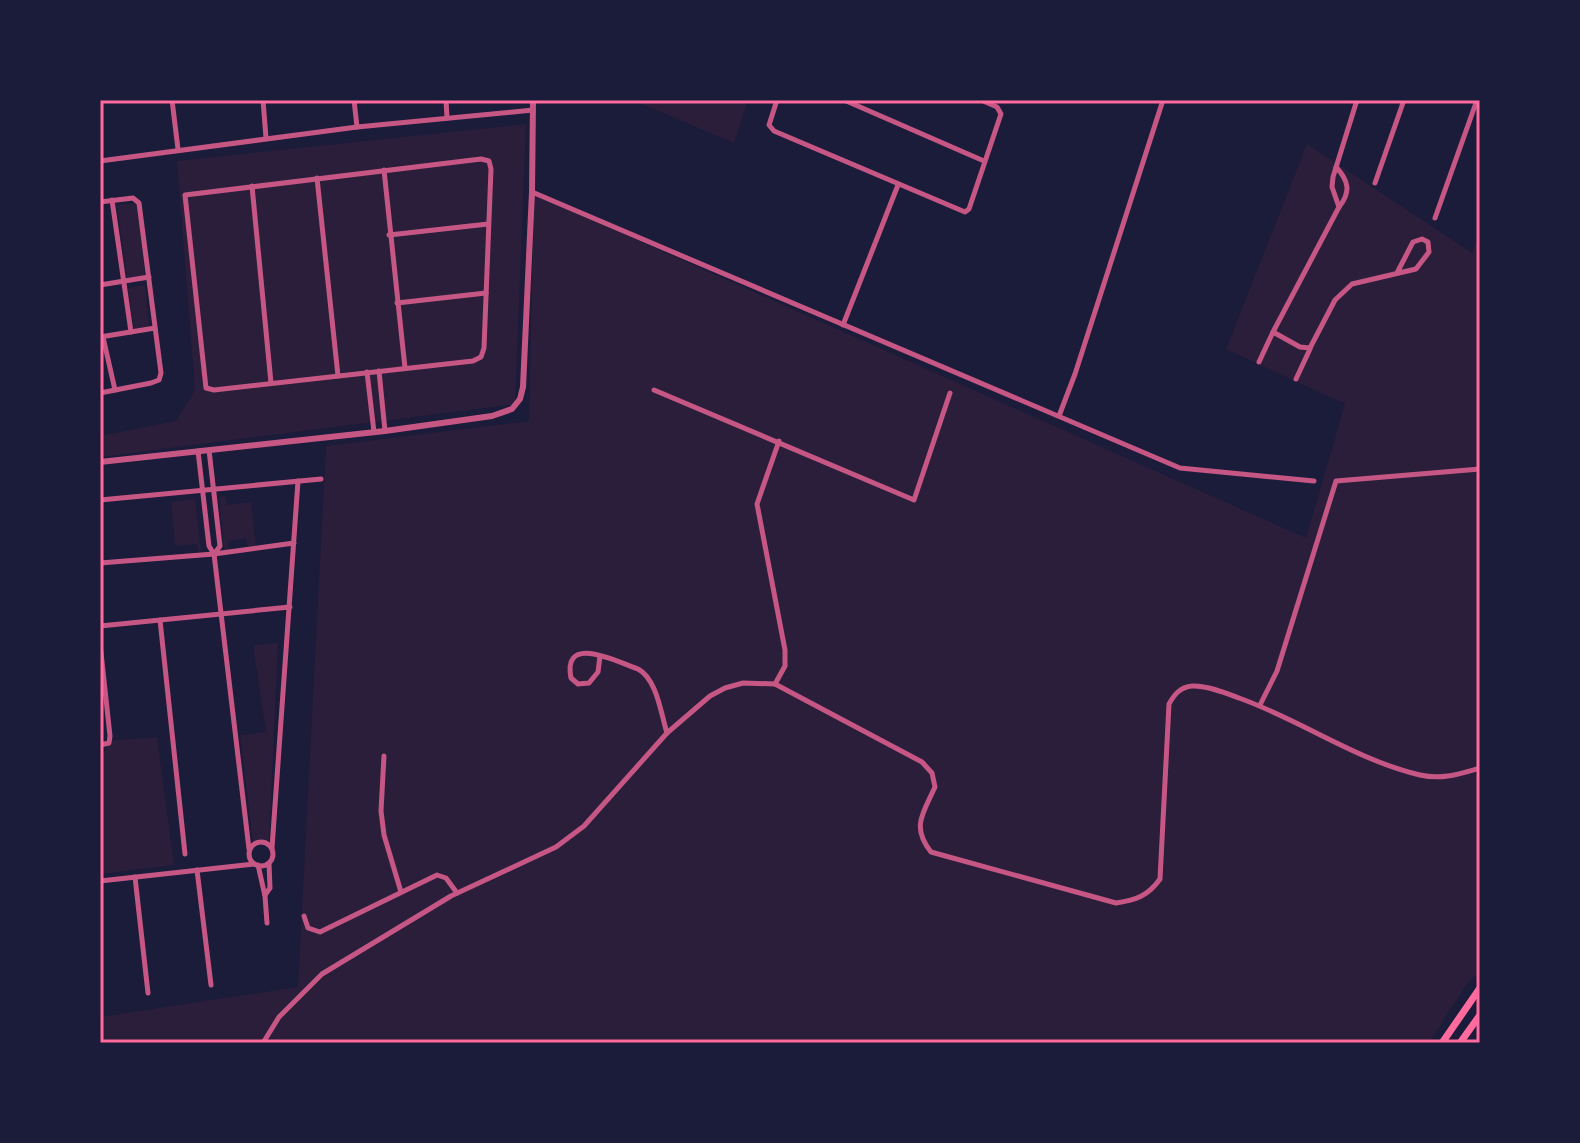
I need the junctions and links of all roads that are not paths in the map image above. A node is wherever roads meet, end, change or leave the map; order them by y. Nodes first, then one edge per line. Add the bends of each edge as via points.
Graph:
1 (172, 100) edge
2 (263, 100) edge
3 (354, 100) edge
4 (446, 100) edge
5 (533, 100) edge
6 (777, 100) edge
7 (844, 100) edge
8 (981, 100) edge
9 (1163, 100) edge
10 (1357, 100) edge
11 (1404, 100) edge
12 (1477, 100) edge
13 (533, 110) junction
14 (447, 118) junction
15 (357, 127) junction
16 (266, 138) junction
17 (178, 149) junction
18 (100, 161) edge
19 (984, 161) junction
20 (1336, 167) junction
21 (384, 170) junction
22 (317, 178) junction
23 (1375, 183) dead end
24 (898, 184) junction
25 (252, 186) junction
26 (532, 192) junction
27 (112, 200) junction
28 (100, 202) edge
29 (1339, 207) junction
30 (1435, 218) dead end
31 (488, 224) junction
32 (389, 235) junction
33 (1398, 271) junction
34 (149, 277) junction
35 (123, 282) junction
36 (100, 285) edge
37 (486, 293) junction
38 (397, 303) junction
39 (843, 325) junction
40 (155, 328) junction
41 (131, 332) junction
42 (1273, 332) junction
43 (101, 337) edge
44 (1310, 348) junction
45 (1259, 362) dead end
46 (405, 368) junction
47 (379, 371) junction
48 (367, 372) junction
49 (338, 376) junction
50 (1296, 379) dead end
51 (271, 383) junction
52 (654, 390) dead end
53 (115, 391) junction
54 (100, 393) edge
55 (950, 393) dead end
56 (382, 394) junction
57 (369, 395) junction
58 (1059, 416) junction
59 (385, 431) junction
60 (374, 432) junction
61 (779, 441) junction
62 (209, 450) junction
63 (198, 451) junction
64 (100, 462) edge
65 (1480, 469) edge
66 (321, 479) dead end
67 (298, 481) junction
68 (1314, 481) dead end
69 (214, 489) junction
70 (203, 490) junction
71 (100, 500) edge
72 (294, 543) junction
73 (214, 554) junction
74 (100, 563) edge
75 (290, 607) junction
76 (221, 614) junction
77 (160, 620) junction
78 (100, 626) edge
79 (100, 643) edge
80 (600, 656) junction
81 (775, 684) junction
82 (1260, 705) junction
83 (667, 733) junction
84 (100, 745) edge
85 (384, 756) dead end
86 (1480, 768) edge
87 (272, 848) junction
88 (249, 849) junction
89 (185, 854) dead end
90 (269, 863) junction
91 (256, 865) junction
92 (197, 870) junction
93 (135, 877) junction
94 (100, 881) edge
95 (401, 892) junction
96 (457, 893) junction
97 (265, 896) junction
98 (304, 916) dead end
99 (267, 923) dead end
100 (211, 985) dead end
101 (1480, 988) edge
102 (148, 993) dead end
103 (1480, 1015) edge
104 (263, 1043) edge
105 (1442, 1043) edge
106 (1460, 1043) edge

1 - 17 street
2 - 16 street
3 - 15 street
4 - 14 street
5 - 13 street
6 - 24 street via 770,128
7 - 19 street
8 - 19 street via 1001,110
9 - 58 street
10 - 20 street
11 - 23 street
12 - 30 street
13 - 14 street
13 - 26 street
14 - 15 street
15 - 16 street
16 - 17 street
17 - 18 street
19 - 24 street via 965,212
20 - 29 street via 1332,187
20 - 29 street via 1348,190
21 - 22 street
21 - 31 street via 489,161
21 - 32 street
22 - 25 street
22 - 49 street
24 - 39 street
25 - 51 street
25 - 51 street via 191,193 185,201 206,388
26 - 39 street
26 - 59 street via 520,399 512,409 492,416
27 - 28 street
27 - 34 street via 139,203
27 - 35 street
29 - 42 street
31 - 32 street
31 - 37 street
32 - 38 street
33 - 33 street via 1416,269 1429,252 1428,242 1413,242
33 - 44 street via 1352,284 1335,300
34 - 35 street
34 - 40 street
35 - 36 street
35 - 41 street
37 - 38 street
37 - 46 street via 481,357
38 - 46 street
39 - 58 street
40 - 41 street
40 - 53 street via 159,380
41 - 43 street
42 - 44 street
42 - 45 street
43 - 53 street
44 - 50 street
46 - 47 street
47 - 48 street
47 - 56 street
48 - 49 street
48 - 57 street
49 - 51 street
52 - 61 street
53 - 54 street
55 - 61 street via 914,500
56 - 57 street
56 - 59 street
57 - 60 street
58 - 68 street via 1180,468
59 - 60 street
60 - 62 street
61 - 81 street via 757,504 785,650 785,666
62 - 63 street
62 - 69 street
63 - 64 street
63 - 70 street
65 - 82 street via 1339,479 1333,484 1277,671
66 - 67 street
67 - 69 street
67 - 72 street
69 - 70 street
69 - 73 street via 220,546
70 - 71 street
70 - 73 street
72 - 73 street
72 - 75 street
73 - 74 street
73 - 76 street
75 - 76 street
75 - 87 street
76 - 77 street
76 - 88 street
77 - 78 street
77 - 89 street
79 - 84 street via 110,736 109,743
80 - 80 street via 598,672 589,683 571,678 569,666 575,656
80 - 83 street via 647,675
81 - 82 street via 922,762 935,787 920,820 920,839 931,852 1116,903 1150,893 1160,879 1169,704 1176,693 1191,686
81 - 83 street via 725,688
82 - 86 street via 1364,756 1419,775 1442,778
83 - 96 street via 584,826 556,847
85 - 95 street via 384,835
87 - 88 street via 258,842
87 - 90 street
88 - 91 street
90 - 91 street
90 - 97 street via 270,888
91 - 92 street
91 - 97 street
92 - 93 street
92 - 100 street
93 - 94 street
93 - 102 street
95 - 96 street via 437,875
95 - 98 street via 320,932 308,928
96 - 104 street via 322,974 279,1017
97 - 99 street
101 - 105 main road
103 - 106 main road

